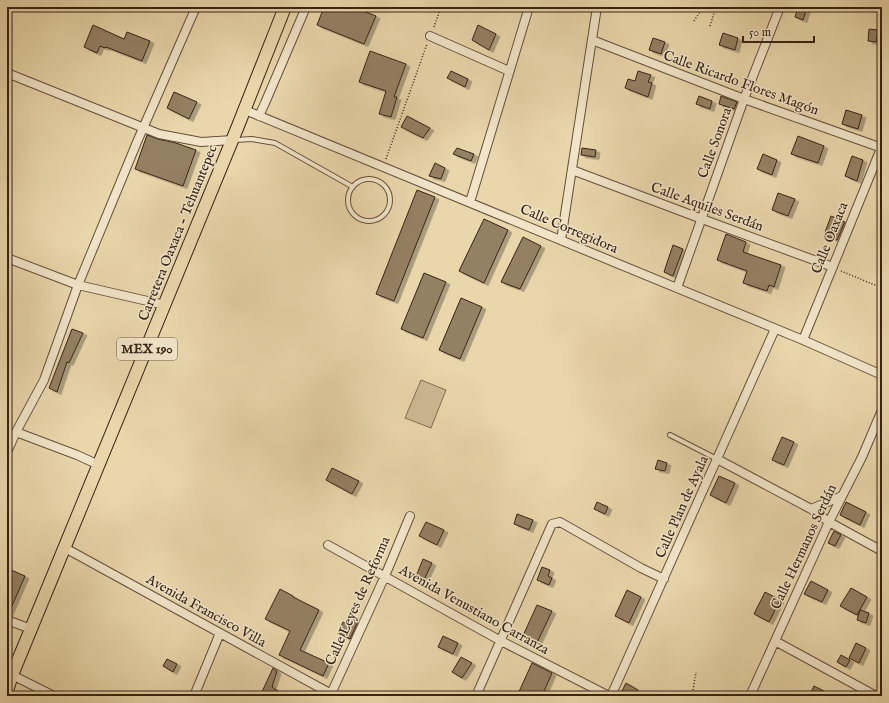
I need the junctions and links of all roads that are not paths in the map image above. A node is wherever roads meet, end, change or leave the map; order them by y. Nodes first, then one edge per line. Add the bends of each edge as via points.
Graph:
1 (196, 7) edge
2 (285, 7) edge
3 (306, 7) edge
4 (529, 7) edge
5 (597, 7) edge
6 (780, 7) edge
7 (874, 7) edge
8 (882, 9) edge
9 (430, 36) road end
10 (592, 40) junction
11 (509, 71) junction
12 (7, 72) edge
13 (744, 99) junction
14 (245, 110) junction
15 (259, 116) junction
16 (144, 128) junction
17 (233, 140) junction
18 (882, 147) edge
19 (572, 170) junction
20 (353, 187) junction
21 (470, 202) junction
22 (702, 220) junction
23 (561, 240) junction
24 (7, 258) edge
25 (833, 267) junction
26 (78, 284) junction
27 (678, 288) junction
28 (165, 305) junction
29 (775, 328) junction
30 (803, 340) junction
31 (882, 375) edge
32 (882, 410) edge
33 (16, 432) junction
34 (670, 435) dead end
35 (7, 452) edge
36 (717, 459) junction
37 (99, 465) junction
38 (842, 496) junction
39 (811, 509) junction
40 (410, 516) dead end
41 (829, 522) junction
42 (328, 545) dead end
43 (65, 548) junction
44 (882, 551) edge
45 (385, 576) junction
46 (664, 579) junction
47 (7, 620) edge
48 (31, 629) junction
49 (220, 633) junction
50 (500, 641) junction
51 (775, 641) junction
52 (12, 675) junction
53 (7, 691) edge
54 (332, 695) edge
55 (54, 696) edge
56 (194, 696) edge
57 (476, 696) edge
58 (610, 696) edge
59 (750, 696) edge
60 (876, 696) edge

1 - 16 street
2 - 14 main road, Carretera Oaxaca - Tehuantepec / MEX 190
3 - 15 street
4 - 11 street
5 - 10 street
6 - 13 street, Calle Sonora
7 - 8 street
9 - 11 street
10 - 13 street, Calle Ricardo Flores Magón
10 - 19 street
11 - 21 street
12 - 16 street
13 - 18 street, Calle Ricardo Flores Magón
13 - 22 street, Calle Sonora
14 - 15 street, Calle Corregidora
14 - 17 main road, Carretera Oaxaca - Tehuantepec / MEX 190
15 - 21 street, Calle Corregidora
16 - 17 street via 159,134 201,142
16 - 26 street
17 - 20 lane via 252,139 275,143
17 - 28 main road, Carretera Oaxaca - Tehuantepec / MEX 190
18 - 25 street, Calle Oaxaca
19 - 22 street, Calle Aquiles Serdán
19 - 23 street
20 - 20 lane via 358,182 371,179 383,184 390,195 386,214 373,221 359,219 348,201
21 - 23 street, Calle Corregidora
22 - 25 street, Calle Aquiles Serdán
22 - 27 street, Calle Sonora
23 - 27 street, Calle Corregidora
24 - 26 street
25 - 30 street, Calle Oaxaca
26 - 28 street
26 - 33 street via 44,380
27 - 29 street, Calle Corregidora
28 - 37 main road, Carretera Oaxaca - Tehuantepec / MEX 190
29 - 30 street, Calle Corregidora
29 - 36 street, Calle Plan de Ayala
30 - 31 street, Calle Corregidora
32 - 38 street, Calle Hermanos Serdán
33 - 35 street
33 - 37 street
34 - 36 lane
36 - 39 street
36 - 46 street, Calle Plan de Ayala
37 - 43 main road, Carretera Oaxaca - Tehuantepec / MEX 190
38 - 39 street
38 - 41 street, Calle Hermanos Serdán
39 - 41 street
40 - 45 street, Calle Leyes de Reforma
41 - 44 street
41 - 51 street, Calle Hermanos Serdán
42 - 45 street, Avenida Venustiano Carranza
43 - 48 main road, Carretera Oaxaca - Tehuantepec / MEX 190
43 - 49 street, Avenida Francisco Villa
45 - 50 street, Avenida Venustiano Carranza
45 - 54 street, Calle Leyes de Reforma
46 - 50 street via 560,522 552,524
46 - 58 street, Calle Plan de Ayala
47 - 48 street
48 - 52 main road, Carretera Oaxaca - Tehuantepec / MEX 190
49 - 54 street, Avenida Francisco Villa
49 - 56 street
50 - 57 street
50 - 58 street, Avenida Venustiano Carranza
51 - 59 street, Calle Hermanos Serdán
51 - 60 street
52 - 53 main road, Carretera Oaxaca - Tehuantepec / MEX 190
52 - 55 street

